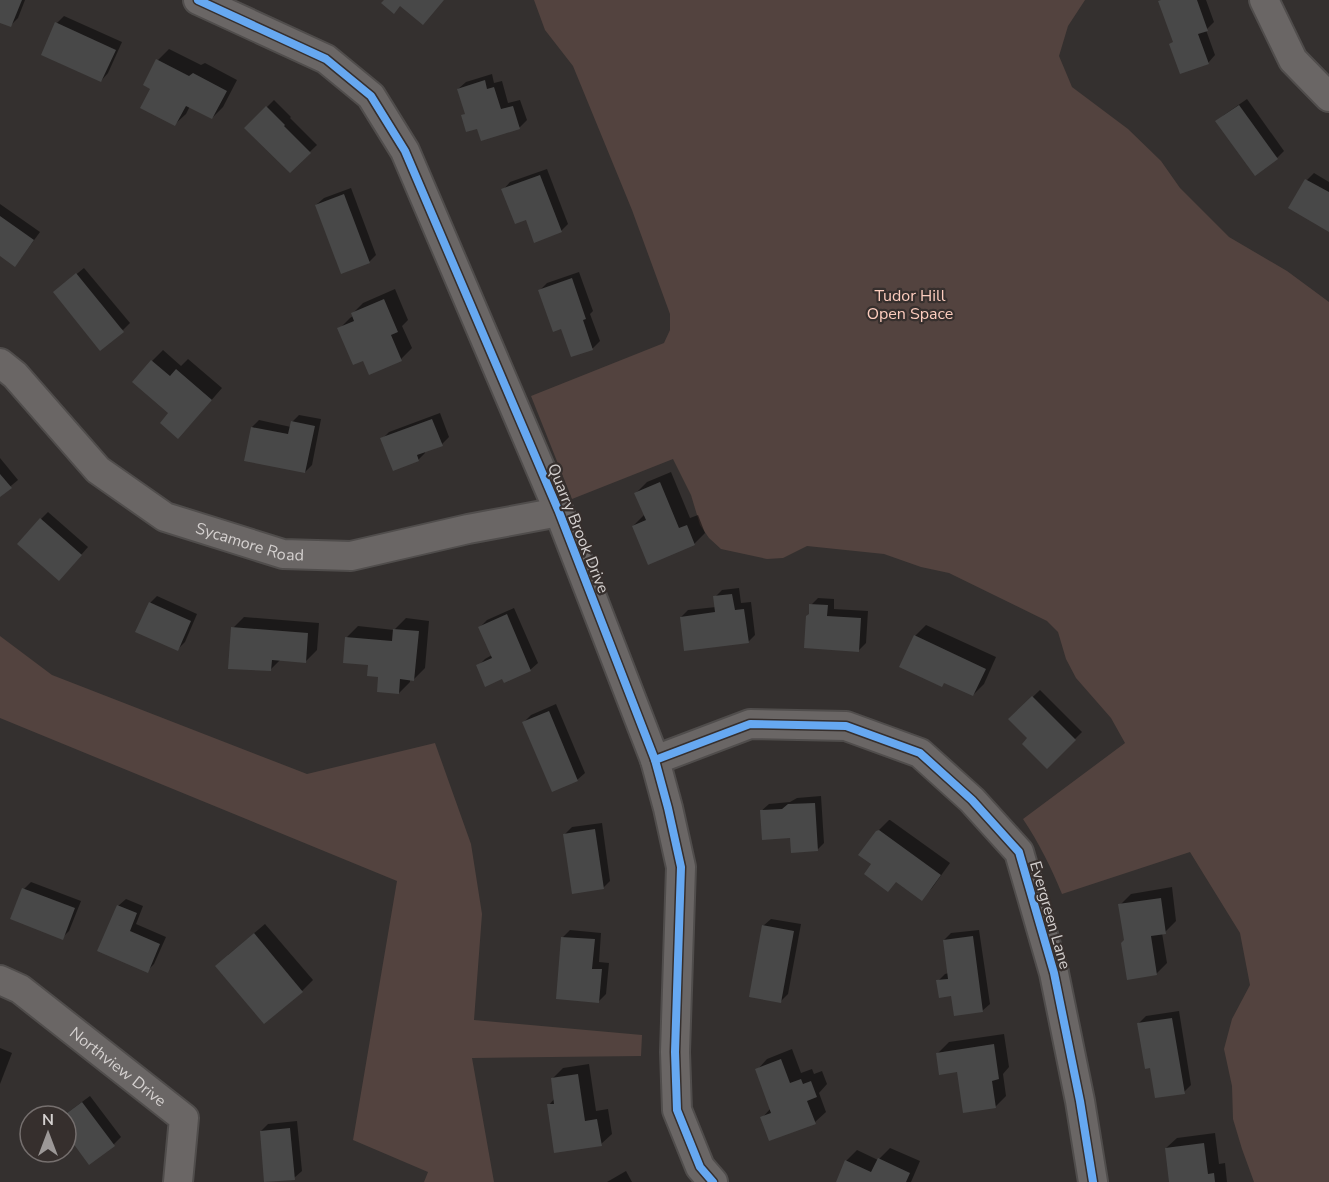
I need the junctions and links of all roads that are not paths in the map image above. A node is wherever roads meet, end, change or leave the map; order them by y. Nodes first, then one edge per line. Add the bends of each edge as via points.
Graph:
1 (198, 0) edge
2 (1264, 0) edge
3 (1329, 97) edge
4 (0, 363) edge
5 (559, 512) junction
6 (655, 760) junction
7 (0, 980) edge
8 (178, 1182) edge
9 (713, 1182) edge
10 (1093, 1182) edge

1 - 5 street, Quarry Brook Drive via 326,59 371,96 405,151
2 - 3 street via 1293,60
4 - 5 street, Sycamore Road via 98,470 165,517 283,554 351,556
5 - 6 street, Quarry Brook Drive
6 - 9 street, Quarry Brook Drive via 681,867 677,1110 700,1167
6 - 10 street, Evergreen Lane via 750,724 846,726 920,753 972,800 1019,852 1054,973
7 - 8 street, Northview Drive via 20,989 184,1118

